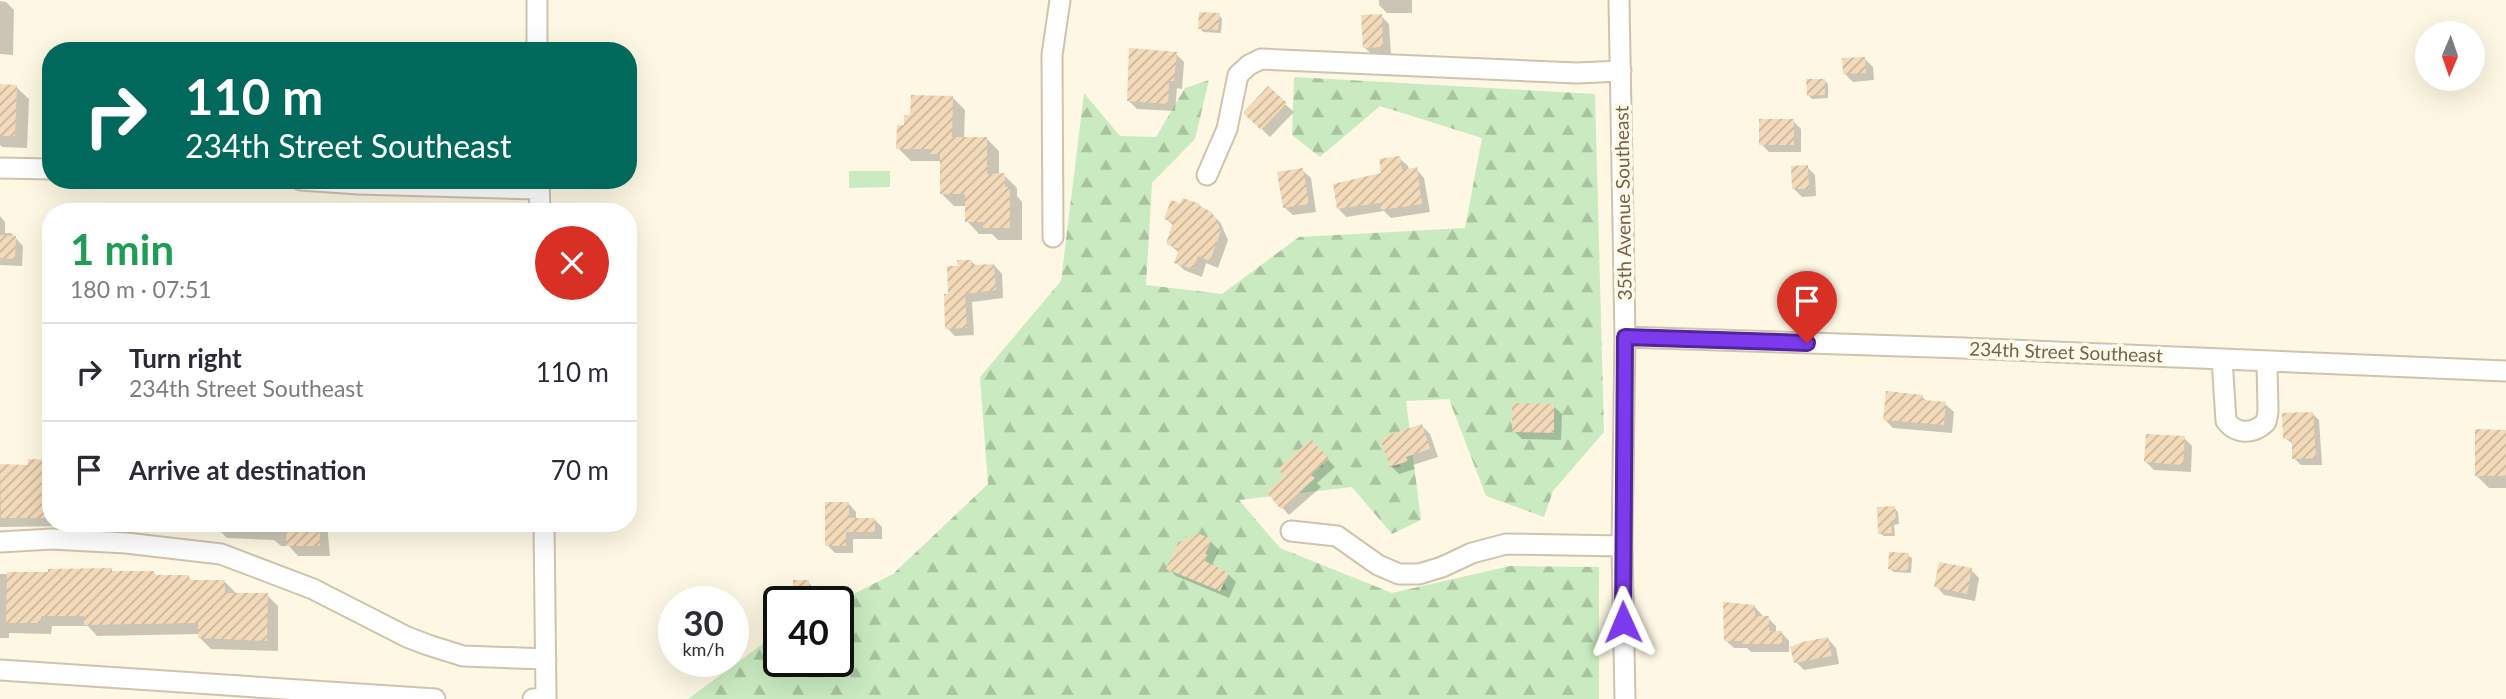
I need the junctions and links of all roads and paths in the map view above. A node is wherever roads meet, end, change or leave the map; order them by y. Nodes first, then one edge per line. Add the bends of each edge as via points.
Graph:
1 (537, 0) edge
2 (1060, 0) edge
3 (1619, 0) edge
4 (537, 42) edge
5 (1621, 71) junction
6 (0, 168) edge
7 (42, 169) edge
8 (1207, 175) dead end
9 (1053, 237) dead end
10 (1625, 337) junction
11 (2222, 359) junction
12 (2267, 361) junction
13 (2506, 371) edge
14 (1291, 531) dead end
15 (544, 532) edge
16 (0, 542) edge
17 (1622, 545) junction
18 (546, 659) junction
19 (0, 670) edge
20 (546, 698) edge
21 (435, 699) edge
22 (533, 699) edge
23 (1625, 699) edge

1 - 4 street
2 - 9 street via 1052,55
3 - 5 street, 35th Avenue Southeast
5 - 8 street via 1261,60 1238,75 1227,129
5 - 10 street, 35th Avenue Southeast
6 - 7 street
10 - 11 street, 234th Street Southeast
10 - 17 street, 35th Avenue Southeast
11 - 12 street, 234th Street Southeast
11 - 12 street via 2226,421 2241,431 2255,430 2266,422
12 - 13 street, 234th Street Southeast
14 - 17 street via 1337,536 1399,574 1419,574 1506,544
15 - 18 street
16 - 18 street via 101,541 221,554 313,589 407,638 440,649 463,656
17 - 23 street, 35th Avenue Southeast
18 - 20 street
19 - 21 street
20 - 22 street

